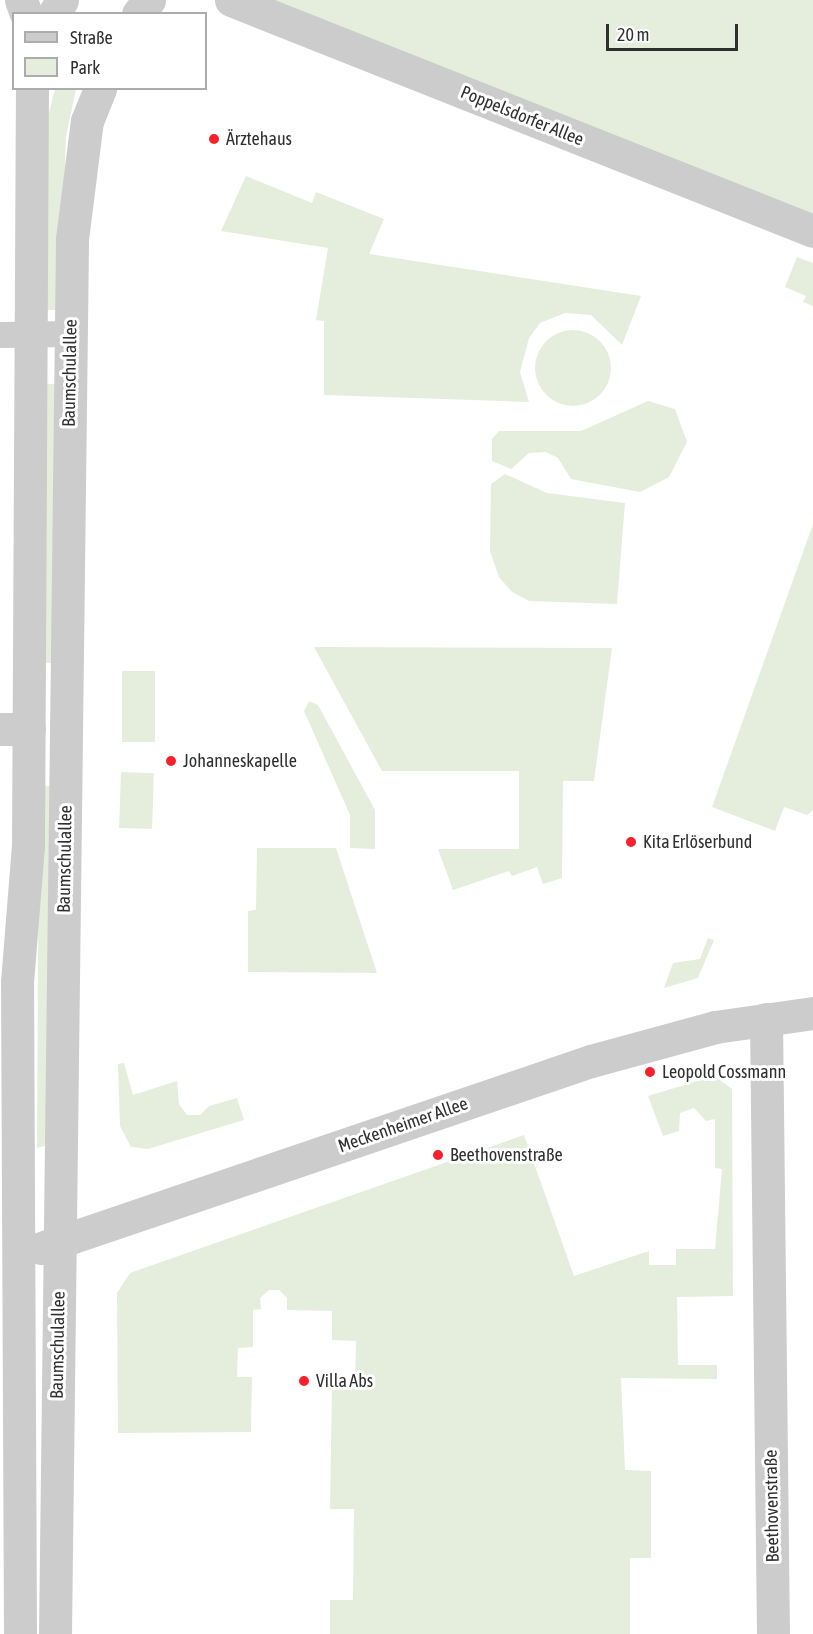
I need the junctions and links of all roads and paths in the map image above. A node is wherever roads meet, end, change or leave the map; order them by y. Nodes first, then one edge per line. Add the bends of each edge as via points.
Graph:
1 (149, 0) edge
2 (231, 0) edge
3 (140, 12) edge
4 (32, 90) edge
5 (99, 90) edge
6 (813, 231) edge
7 (71, 334) junction
8 (16, 335) edge
9 (14, 729) edge
10 (66, 729) junction
11 (813, 1013) edge
12 (766, 1019) junction
13 (60, 1242) junction
14 (8, 1259) edge
15 (20, 1634) edge
16 (55, 1634) edge
17 (773, 1634) edge

1 - 3 street
2 - 6 street, Poppelsdorfer Allee
4 - 8 street, Baumschulallee
5 - 7 street, Baumschulallee via 87,121 78,172
7 - 8 lane
7 - 10 street, Baumschulallee
8 - 9 street, Baumschulallee
9 - 10 lane
9 - 14 street, Baumschulallee via 28,846 17,982
10 - 13 street, Baumschulallee
11 - 12 street, Meckenheimer Allee
12 - 13 street, Meckenheimer Allee via 589,1062
12 - 17 street, Beethovenstraße
13 - 14 street, Meckenheimer Allee
13 - 16 street, Baumschulallee
14 - 15 street, Baumschulallee

